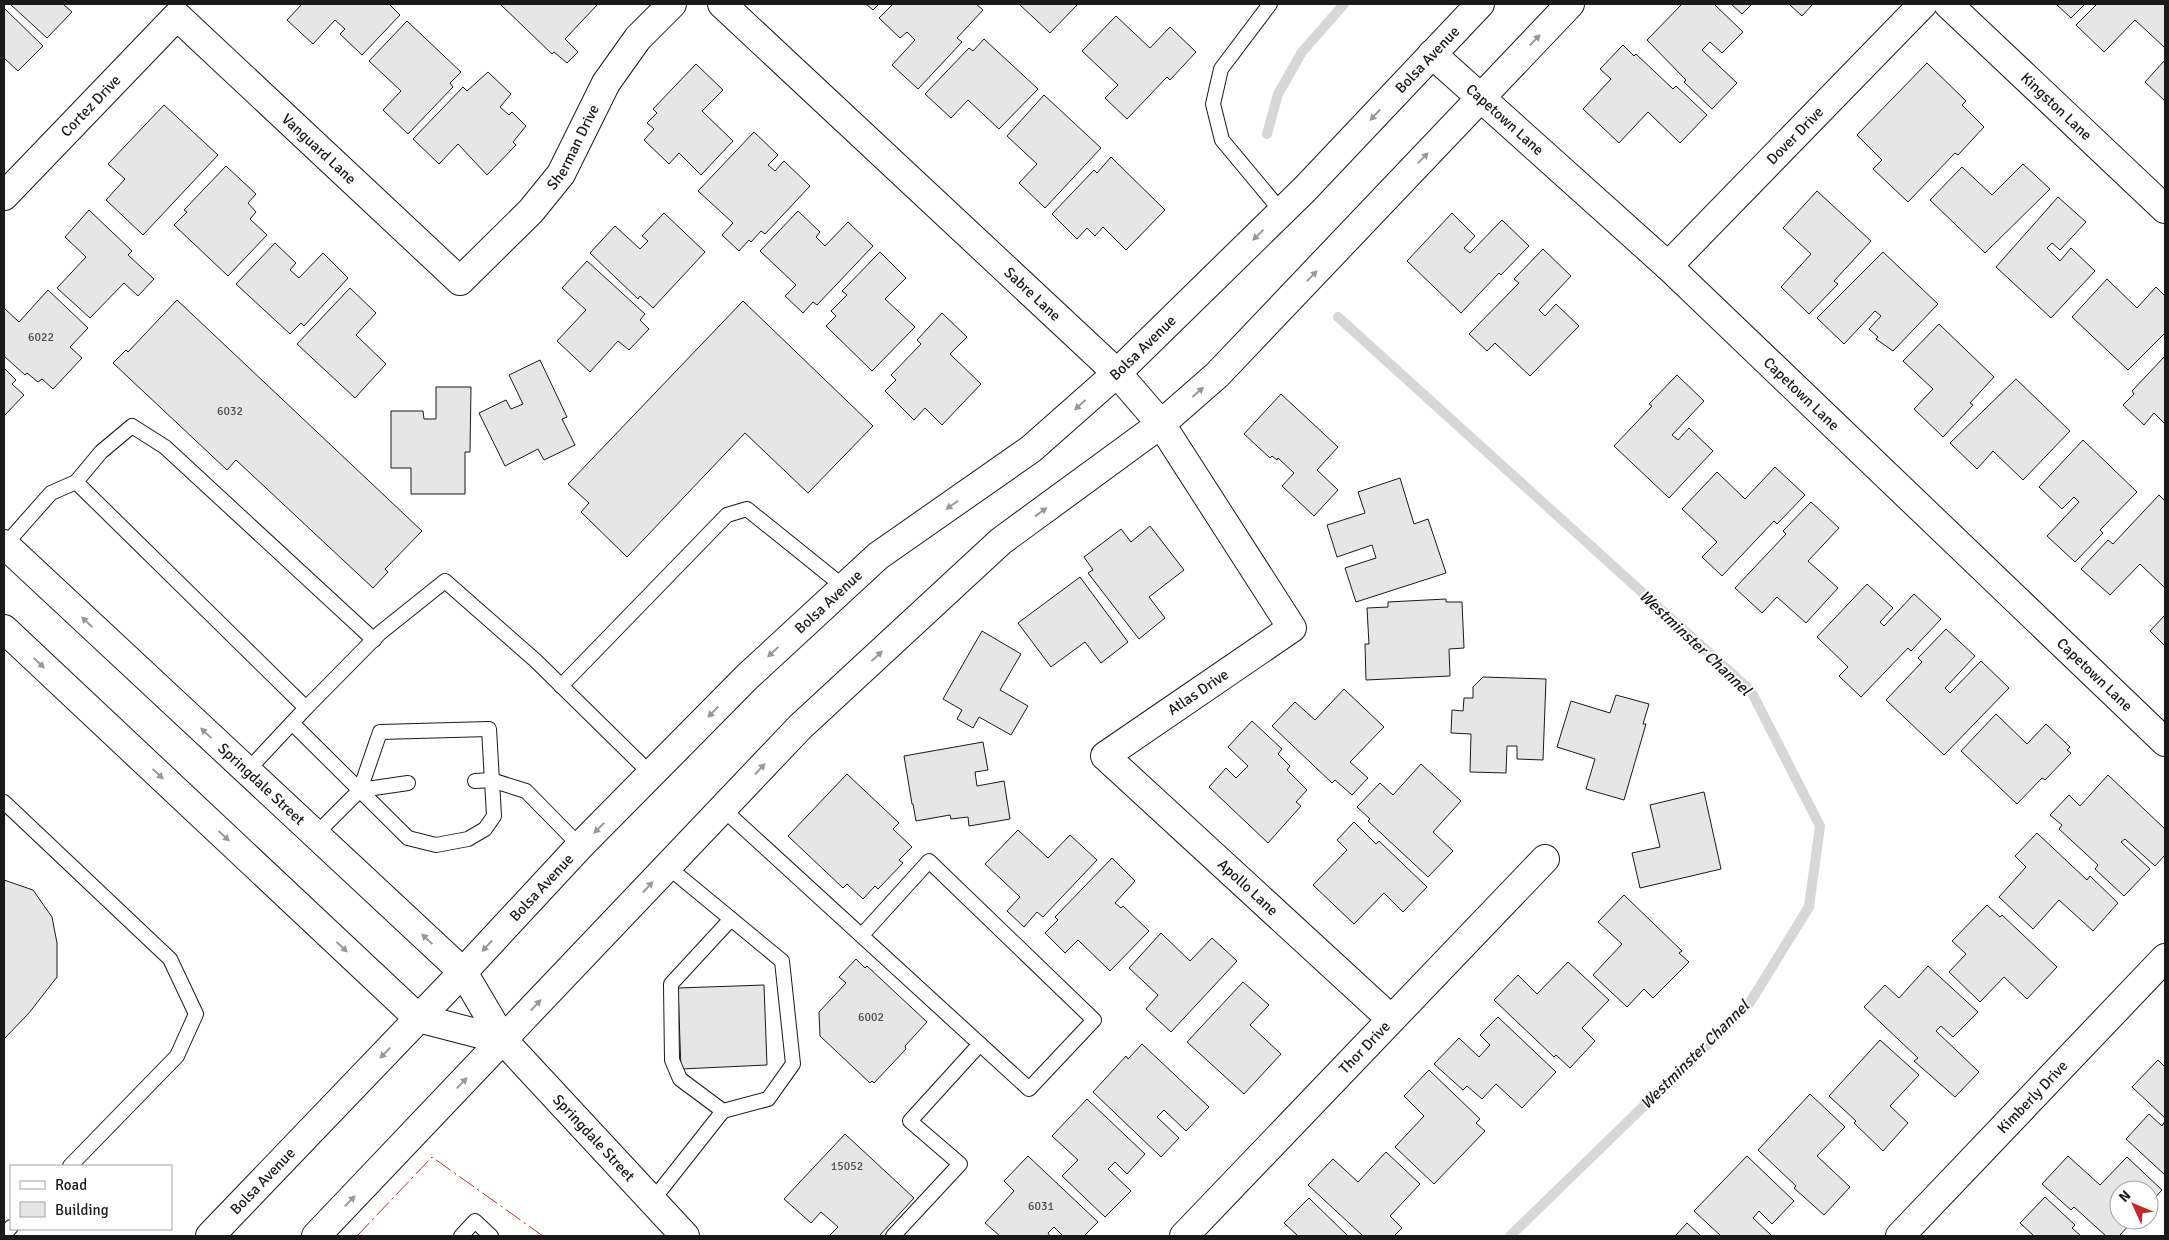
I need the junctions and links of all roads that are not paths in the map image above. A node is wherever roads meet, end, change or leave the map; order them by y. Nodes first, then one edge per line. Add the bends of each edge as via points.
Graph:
1 (672, 4) edge
2 (722, 4) edge
3 (1270, 4) edge
4 (1480, 4) edge
5 (1570, 4) edge
6 (1924, 4) edge
7 (1948, 4) edge
8 (177, 16) joint
9 (1432, 54) junction
10 (1481, 97) junction
11 (4, 196) edge
12 (2165, 209) edge
13 (1282, 212) junction
14 (1668, 266) junction
15 (460, 281) joint
16 (1117, 373) junction
17 (1161, 424) junction
18 (76, 482) junction
19 (4, 545) edge
20 (844, 587) junction
21 (1292, 628) joint
22 (4, 629) edge
23 (374, 640) junction
24 (561, 686) junction
25 (306, 708) junction
26 (292, 723) junction
27 (2165, 742) edge
28 (1105, 756) joint
29 (246, 771) junction
30 (652, 775) junction
31 (491, 780) junction
32 (475, 781) dead end
33 (408, 783) dead end
34 (360, 790) junction
35 (4, 802) edge
36 (722, 809) junction
37 (316, 835) junction
38 (580, 846) junction
39 (1545, 858) dead end
40 (668, 867) junction
41 (730, 919) junction
42 (862, 935) junction
43 (2165, 958) edge
44 (462, 972) junction
45 (418, 1018) junction
46 (1391, 1019) junction
47 (503, 1040) junction
48 (980, 1044) junction
49 (722, 1111) junction
50 (71, 1165) edge
51 (652, 1201) junction
52 (210, 1236) edge
53 (316, 1236) edge
54 (461, 1236) edge
55 (491, 1236) edge
56 (685, 1236) edge
57 (893, 1236) edge
58 (1184, 1236) edge
59 (1900, 1236) edge

1 - 15 main road, Sherman Drive via 638,38 606,83 561,174 531,211
2 - 16 main road, Sabre Lane
3 - 13 lane via 1221,70 1213,104 1222,140
4 - 9 main road, Bolsa Avenue
10 -> 5 main road
6 - 14 main road, Dover Drive
7 - 12 main road, Kingston Lane
8 - 11 main road, Cortez Drive
8 - 15 main road, Vanguard Lane
9 - 10 main road, Capetown Lane
9 -> 13 main road, Bolsa Avenue
10 - 14 main road, Capetown Lane
17 -> 10 main road via 1217,375
13 -> 16 main road, Bolsa Avenue
14 - 27 main road, Capetown Lane
16 - 17 main road, Sabre Lane
16 -> 20 main road, Bolsa Avenue via 1031,449 878,556
17 - 21 main road, Sabre Lane
36 -> 17 main road via 800,727 1001,541
18 - 19 lane via 51,493
18 - 23 lane via 101,452 132,426 165,447
18 - 25 lane
29 -> 19 main road, Springdale Street
20 - 24 lane via 747,509 727,515
20 -> 30 main road, Bolsa Avenue via 746,677
21 - 28 main road, Atlas Drive
22 -> 45 main road
23 - 24 lane via 446,582
23 - 25 lane
24 - 30 lane
25 - 26 lane
26 - 29 lane
26 - 34 lane
28 - 46 main road, Apollo Lane
29 - 37 main road, Springdale Street
30 -> 38 main road, Bolsa Avenue
31 - 32 lane
31 - 34 lane via 494,816 485,829 468,839 436,845 408,838
31 - 34 lane via 489,729 380,732
31 - 38 lane via 526,791
33 - 34 lane
34 - 37 lane
35 - 50 lane via 170,959 196,1014 177,1056
36 - 40 main road
36 - 42 lane
44 -> 37 main road, Springdale Street
38 -> 44 main road, Bolsa Avenue
39 - 46 main road, Thor Drive
40 - 41 lane
47 -> 40 main road
41 - 49 lane via 671,984 672,1060 680,1079
41 - 49 lane via 782,961 794,1064 768,1099
42 - 48 lane
42 - 48 lane via 929,861 1094,1020 1029,1089
43 - 59 main road, Kimberly Drive
44 - 45 main road, Bolsa Avenue
44 - 47 main road, Springdale Street
45 - 47 main road
45 -> 52 main road, Bolsa Avenue
46 - 58 main road, Thor Drive
47 - 51 main road, Springdale Street
53 -> 47 main road
48 - 57 lane via 910,1121 960,1164
49 - 51 lane
51 - 56 main road, Springdale Street
54 - 55 lane via 475,1222

